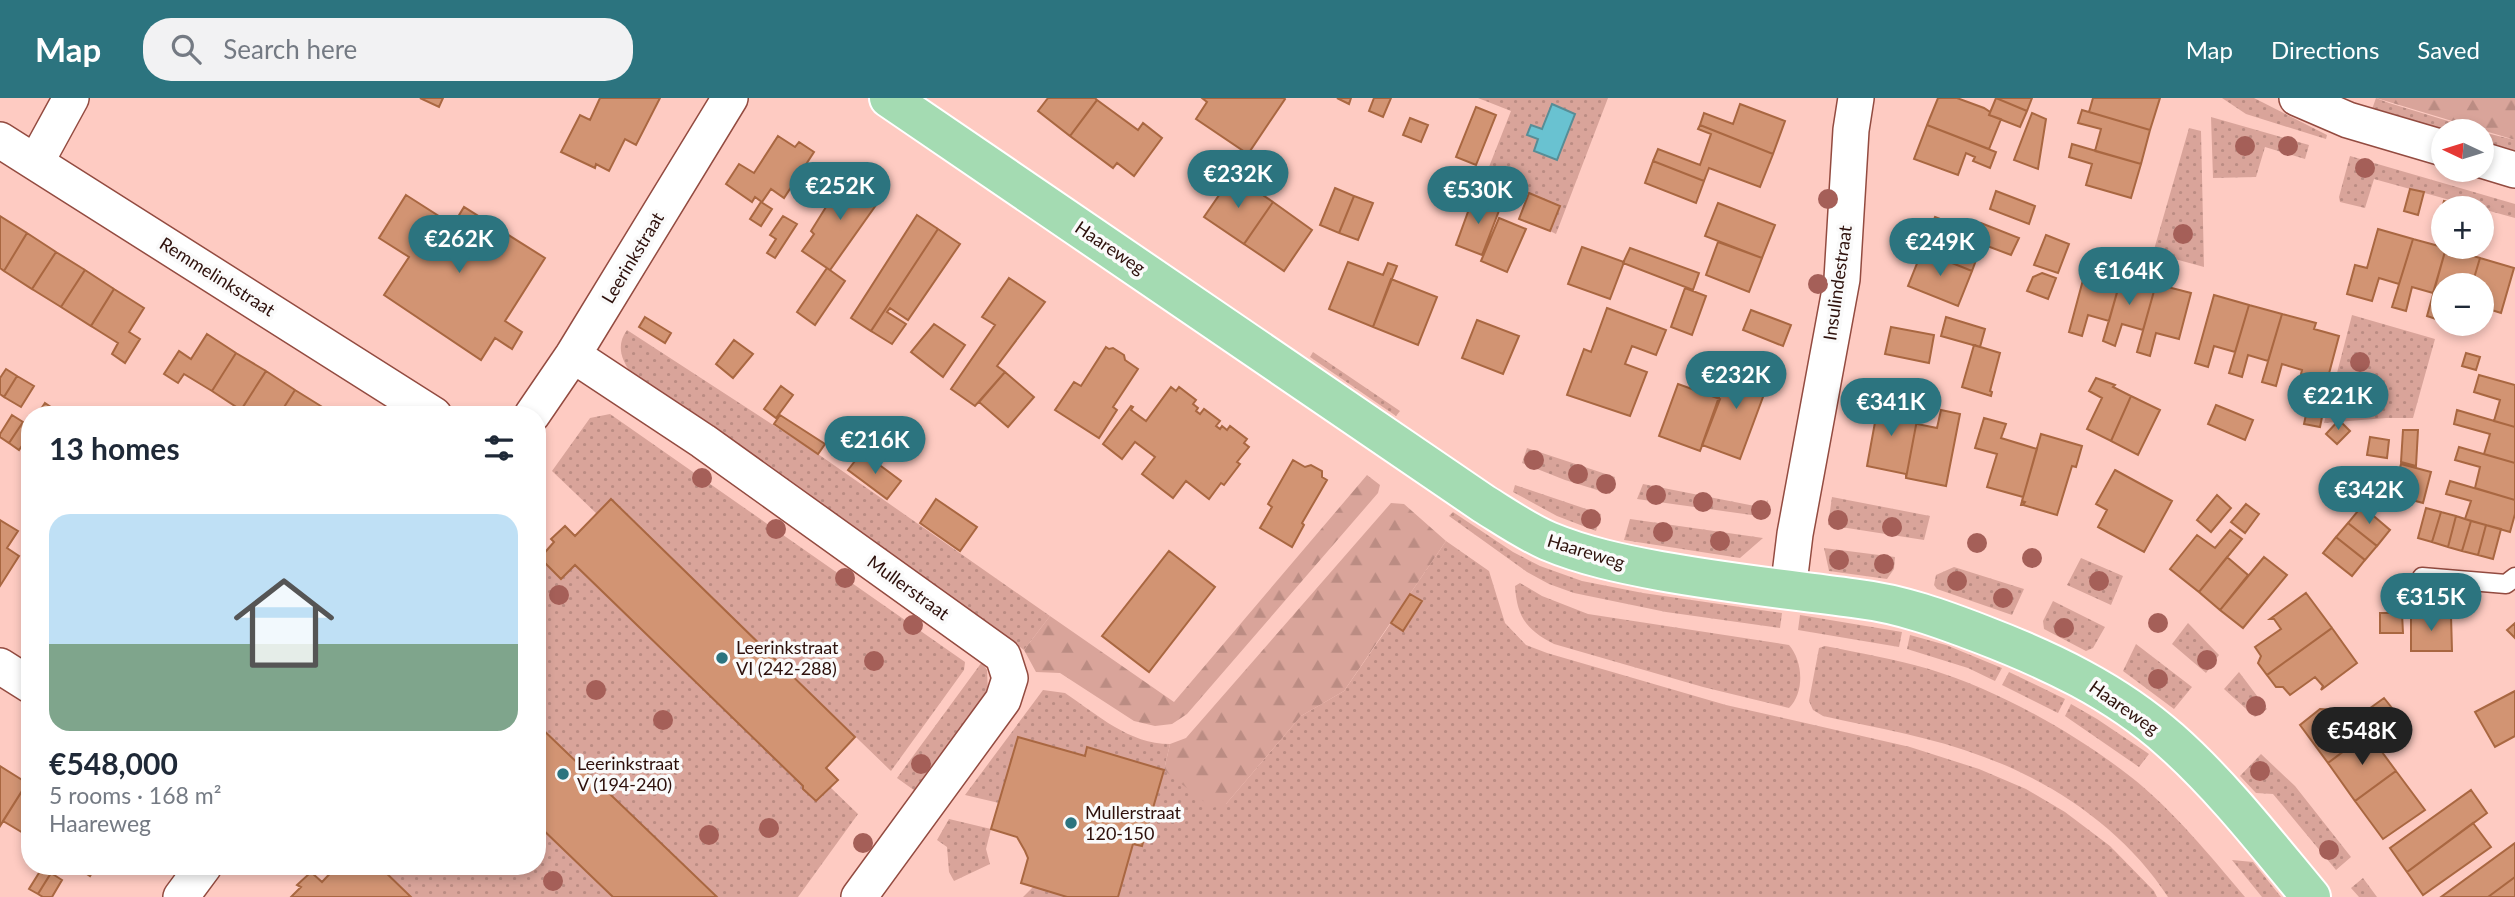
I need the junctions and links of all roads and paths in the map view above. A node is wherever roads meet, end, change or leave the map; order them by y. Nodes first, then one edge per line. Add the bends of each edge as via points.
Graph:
1 (71, 98) edge
2 (730, 98) edge
3 (889, 98) edge
4 (1857, 98) edge
5 (2297, 98) edge
6 (0, 141) edge
7 (2431, 144) edge
8 (36, 162) junction
9 (2494, 164) edge
10 (2515, 170) edge
11 (573, 355) junction
12 (420, 406) edge
13 (538, 406) edge
14 (2422, 577) dead end
15 (2515, 577) edge
16 (1788, 591) junction
17 (0, 666) edge
18 (21, 679) edge
19 (197, 875) edge
20 (181, 897) edge
21 (859, 897) edge
22 (2311, 897) edge

1 - 8 street
2 - 11 street, Leerinkstraat
3 - 16 main road, Haareweg via 1514,523 1546,540 1602,559
4 - 16 street, Insulindestraat via 1842,279
5 - 7 street via 2348,120
6 - 8 street, Remmelinkstraat
8 - 12 street, Remmelinkstraat
9 - 10 street
11 - 13 street, Leerinkstraat
11 - 21 street, Mullerstraat via 703,441 1003,656 1010,678 1003,700
14 - 15 lane via 2506,584
16 - 22 main road, Haareweg via 1912,610 2015,647 2093,684 2171,741 2219,788
17 - 18 street
19 - 20 street

